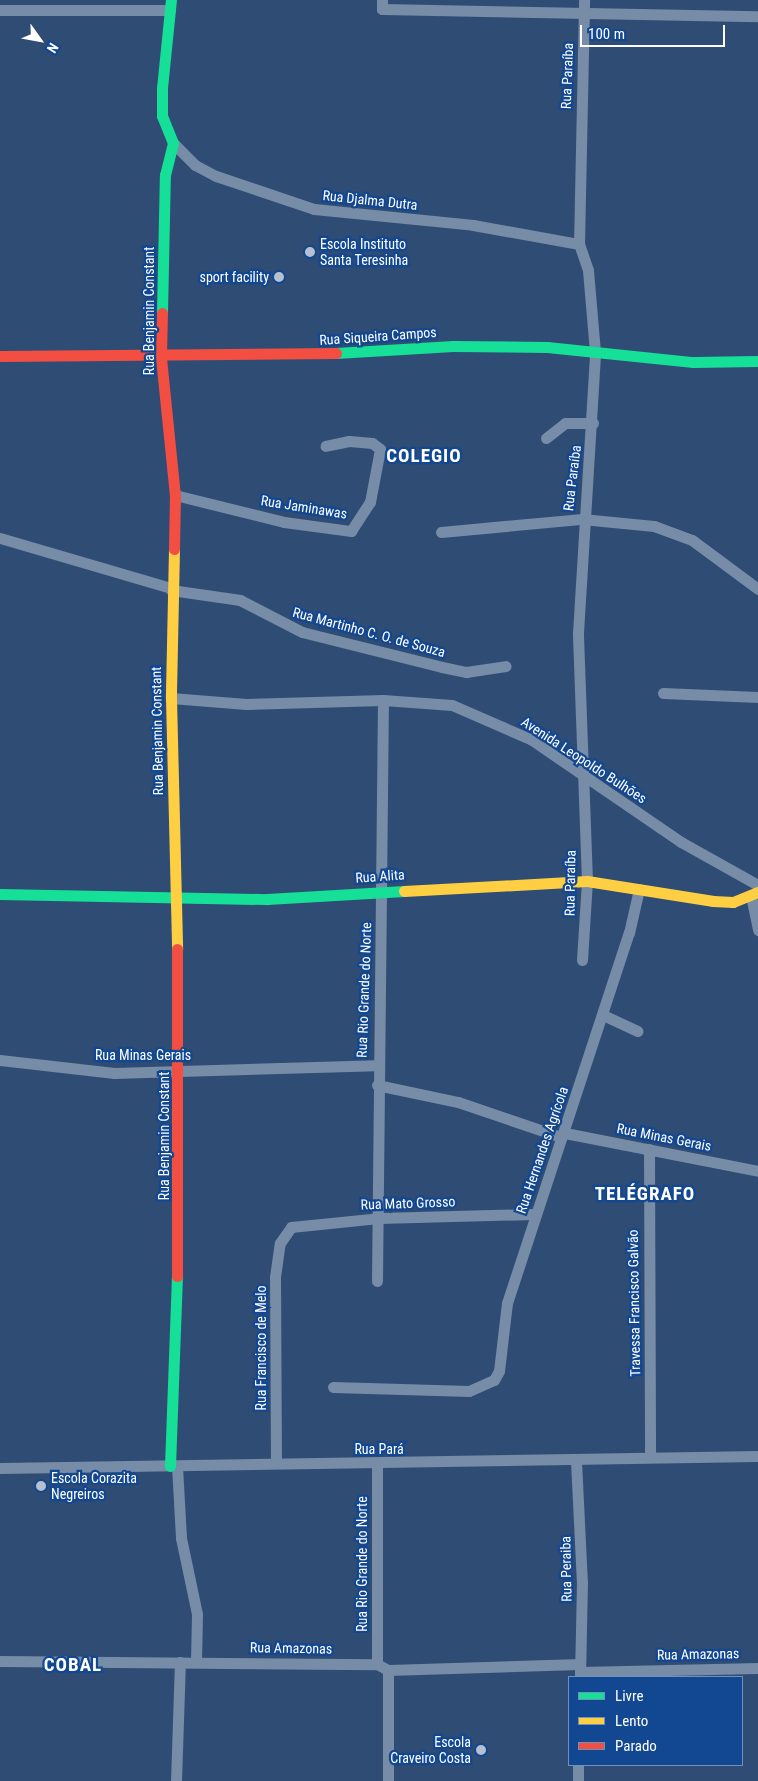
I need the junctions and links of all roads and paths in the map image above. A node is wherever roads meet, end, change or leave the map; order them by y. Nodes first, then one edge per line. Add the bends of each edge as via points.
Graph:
1 (171, 5) edge
2 (382, 5) edge
3 (584, 6) edge
4 (0, 10) edge
5 (758, 16) edge
6 (173, 143) junction
7 (579, 244) junction
8 (594, 352) junction
9 (0, 356) edge
10 (162, 358) junction
11 (758, 361) edge
12 (593, 423) junction
13 (546, 438) dead end
14 (326, 446) dead end
15 (175, 495) junction
16 (582, 519) junction
17 (441, 532) dead end
18 (0, 538) edge
19 (171, 589) junction
20 (758, 589) edge
21 (506, 666) dead end
22 (663, 693) dead end
23 (758, 697) edge
24 (171, 698) junction
25 (383, 700) junction
26 (583, 775) junction
27 (587, 881) junction
28 (758, 885) edge
29 (639, 889) junction
30 (383, 890) junction
31 (0, 894) edge
32 (754, 894) edge
33 (174, 900) junction
34 (758, 930) edge
35 (582, 960) dead end
36 (603, 1015) junction
37 (637, 1031) dead end
38 (0, 1060) edge
39 (376, 1065) junction
40 (179, 1070) junction
41 (377, 1085) junction
42 (563, 1135) junction
43 (649, 1149) junction
44 (758, 1171) edge
45 (536, 1214) junction
46 (379, 1218) junction
47 (285, 1234) joint
48 (377, 1282) dead end
49 (334, 1387) dead end
50 (758, 1456) edge
51 (650, 1457) junction
52 (576, 1461) junction
53 (276, 1463) junction
54 (378, 1465) junction
55 (173, 1466) junction
56 (0, 1468) edge
57 (0, 1661) edge
58 (180, 1662) junction
59 (196, 1662) junction
60 (377, 1664) junction
61 (758, 1668) edge
62 (388, 1670) junction
63 (580, 1671) edge
64 (578, 1766) edge
65 (176, 1781) edge
66 (388, 1781) edge
67 (578, 1781) edge

1 - 4 street
1 - 6 street via 162,116
2 - 3 street
3 - 5 street
3 - 7 street, Rua Paraíba
6 - 7 street, Rua Djalma Dutra via 195,165 216,176 314,209 474,225
6 - 10 street, Rua Benjamin Constant via 165,175
7 - 8 street, Rua Paraíba via 588,270
8 - 10 street, Rua Siqueira Campos via 453,346
8 - 11 street, Rua Siqueira Campos via 693,362
8 - 12 street, Rua Paraíba
9 - 10 street, Rua Siqueira Campos
10 - 15 street, Rua Benjamin Constant
12 - 13 street via 565,423
12 - 16 street, Rua Paraíba
14 - 15 street, Rua Jaminawas via 372,443 380,449 370,502 351,531 284,522
15 - 19 street, Rua Benjamin Constant
16 - 17 street
16 - 20 street via 654,526 681,533
16 - 26 street, Rua Paraíba via 578,633
18 - 19 street
19 - 21 street, Rua Martinho C. O. de Souza via 240,600 302,632 442,667 466,672
19 - 24 street, Rua Benjamin Constant
22 - 23 street
24 - 25 street, Avenida Leopoldo Bulhões via 246,704
24 - 33 street, Rua Benjamin Constant
25 - 26 street, Avenida Leopoldo Bulhões via 425,701 468,710 532,740
25 - 30 street, Rua Rio Grande do Norte
26 - 27 street, Rua Paraíba
26 - 28 street, Avenida Leopoldo Bulhões via 681,842
27 - 29 street, Rua Alita
27 - 30 street, Rua Alita
27 - 35 street, Rua Paraíba
29 - 32 street, Rua Alita via 713,901
29 - 36 street, Rua Hernandes Agrícola
30 - 33 street, Rua Alita via 267,899
30 - 39 street, Rua Rio Grande do Norte
31 - 33 street, Rua Alita
32 - 34 street
33 - 40 street, Rua Benjamin Constant
36 - 37 street
36 - 42 street, Rua Hernandes Agrícola
38 - 40 street, Rua Minas Gerais via 114,1073
39 - 40 street, Rua Minas Gerais
39 - 41 street, Rua Rio Grande do Norte
40 - 55 street, Rua Benjamin Constant
41 - 42 street, Rua Minas Gerais via 458,1102
41 - 46 street, Rua Rio Grande do Norte
42 - 43 street, Rua Minas Gerais
42 - 45 street, Rua Hernandes Agrícola
43 - 44 street, Rua Minas Gerais
43 - 51 street, Travessa Francisco Galvão
45 - 46 street, Rua Mato Grosso
45 - 49 street, Rua Hernandes Agrícola via 506,1303 499,1371 484,1388 454,1391
46 - 47 street, Rua Mato Grosso via 306,1223
46 - 48 street, Rua Rio Grande do Norte
47 - 53 street, Rua Francisco de Melo via 275,1277
50 - 51 street, Rua Pará
51 - 52 street, Rua Pará
52 - 54 street, Rua Pará
52 - 63 street, Rua Peraiba via 582,1582
53 - 54 street, Rua Pará
53 - 55 street, Rua Pará
54 - 60 street, Rua Rio Grande do Norte
55 - 56 street, Rua Pará
55 - 59 street, Rua Benjamin Constant via 181,1538 197,1614
57 - 58 street, Rua Amazonas
58 - 59 street, Rua Amazonas
58 - 65 street
59 - 60 street, Rua Amazonas
60 - 62 street, Rua Amazonas
61 - 63 street, Rua Amazonas
62 - 63 street, Rua Amazonas
62 - 66 street
64 - 67 street

